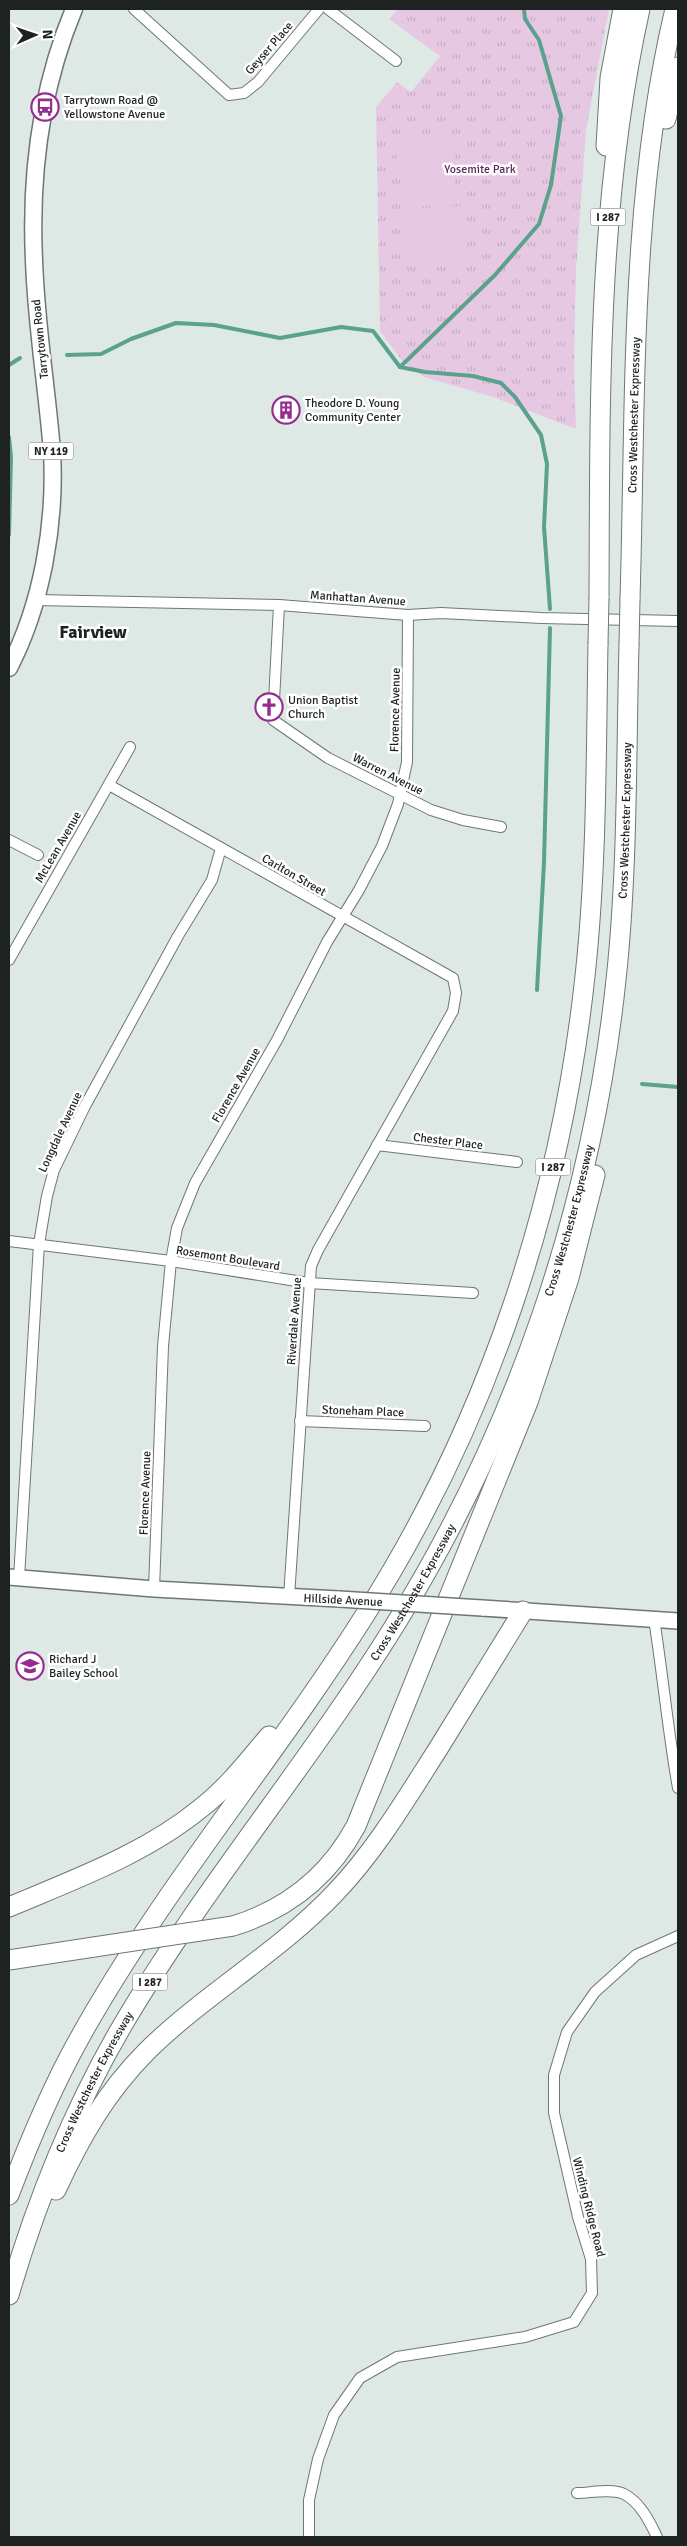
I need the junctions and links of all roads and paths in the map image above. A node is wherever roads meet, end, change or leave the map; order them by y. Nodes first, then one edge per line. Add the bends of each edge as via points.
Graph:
1 (74, 9) edge
2 (134, 9) edge
3 (318, 9) edge
4 (328, 9) edge
5 (624, 9) edge
6 (640, 9) edge
7 (675, 9) edge
8 (396, 61) dead end
9 (678, 67) edge
10 (607, 228) junction
11 (642, 230) junction
12 (36, 600) junction
13 (279, 605) junction
14 (408, 615) junction
15 (678, 621) edge
16 (9, 668) edge
17 (130, 747) dead end
18 (109, 785) junction
19 (399, 793) junction
20 (501, 827) dead end
21 (9, 840) edge
22 (222, 848) junction
23 (38, 855) dead end
24 (342, 917) junction
25 (9, 960) edge
26 (456, 993) joint
27 (611, 1022) junction
28 (377, 1146) junction
29 (517, 1162) dead end
30 (9, 1241) edge
31 (39, 1244) junction
32 (171, 1261) junction
33 (309, 1283) junction
34 (473, 1293) dead end
35 (300, 1422) junction
36 (425, 1426) dead end
37 (14, 1578) edge
38 (154, 1589) junction
39 (289, 1597) junction
40 (523, 1611) junction
41 (654, 1619) junction
42 (678, 1621) edge
43 (344, 1648) junction
44 (678, 1788) edge
45 (9, 1907) edge
46 (678, 1936) edge
47 (9, 1960) edge
48 (9, 2195) edge
49 (9, 2294) edge
50 (577, 2493) dead end
51 (309, 2537) edge
52 (657, 2537) edge

1 - 12 main road, Tarrytown Road / NY 119 via 52,78 35,164 35,281 52,474 47,538
2 - 3 street, Geyser Place via 229,95 244,93 258,82
4 - 8 street
5 - 10 highway via 607,109
6 - 10 highway, I 287 via 618,133
7 - 11 highway, Cross Westchester Expressway / I 287 via 650,146
9 - 11 highway
10 - 43 highway, I 287, bridge via 592,882 586,968 574,1060 549,1183 513,1306 466,1424 410,1538
11 - 27 highway, Cross Westchester Expressway / I 287, bridge via 637,317 623,893
12 - 13 street, Manhattan Avenue
12 - 16 main road, Tarrytown Road / NY 119 via 24,637
13 - 14 street, Manhattan Avenue
13 - 19 street, Warren Avenue via 273,720 328,758
14 - 15 street, Manhattan Avenue via 441,613
14 - 19 street, Florence Avenue via 406,762
17 - 18 street, McLean Avenue
18 - 22 street, Carlton Street
18 - 25 street, McLean Avenue
19 - 20 street, Warren Avenue via 431,810
19 - 24 street, Florence Avenue via 382,846
21 - 23 street
22 - 24 street, Carlton Street
22 - 31 street, Longdale Avenue via 212,880 99,1080 54,1170
24 - 26 street, Carlton Street via 453,978
24 - 32 street, Florence Avenue via 195,1184 176,1228
26 - 28 street, Riverdale Avenue via 453,1011
27 - 47 highway, bridge via 604,1106 591,1193 556,1321 496,1486 349,1840 313,1883 282,1906 233,1926
27 - 49 highway, Cross Westchester Expressway / I 287 via 594,1123 568,1233 527,1357 476,1476 437,1553 393,1628 126,2018 85,2094 53,2164
28 - 29 street, Chester Place
28 - 33 street, Riverdale Avenue via 318,1250 311,1266
30 - 31 street, Rosemont Boulevard
31 - 32 street, Rosemont Boulevard
31 - 37 street, Longdale Avenue
32 - 33 street, Rosemont Boulevard
32 - 38 street, Florence Avenue via 163,1346
33 - 34 street, Rosemont Boulevard
33 - 35 street, Riverdale Avenue
35 - 36 street, Stoneham Place
35 - 39 street, Riverdale Avenue
37 - 38 main road, Hillside Avenue
38 - 39 main road, Hillside Avenue
39 - 40 main road, Hillside Avenue, bridge
40 - 41 main road, Hillside Avenue
40 - 49 highway via 401,1808 353,1873 301,1925 163,2036 106,2098 72,2156
41 - 42 main road, Hillside Avenue
41 - 44 street via 667,1706 666,1723
43 - 45 highway via 236,1774 202,1808 141,1849
43 - 48 highway, I 287 via 147,1929 100,2003 58,2080
46 - 51 street, Winding Ridge Road via 636,1955 594,1992 568,2032 554,2075 554,2113 591,2259 592,2294 574,2322 525,2337 397,2357 360,2378 334,2415 318,2459 309,2500
50 - 52 street via 624,2494 646,2515

